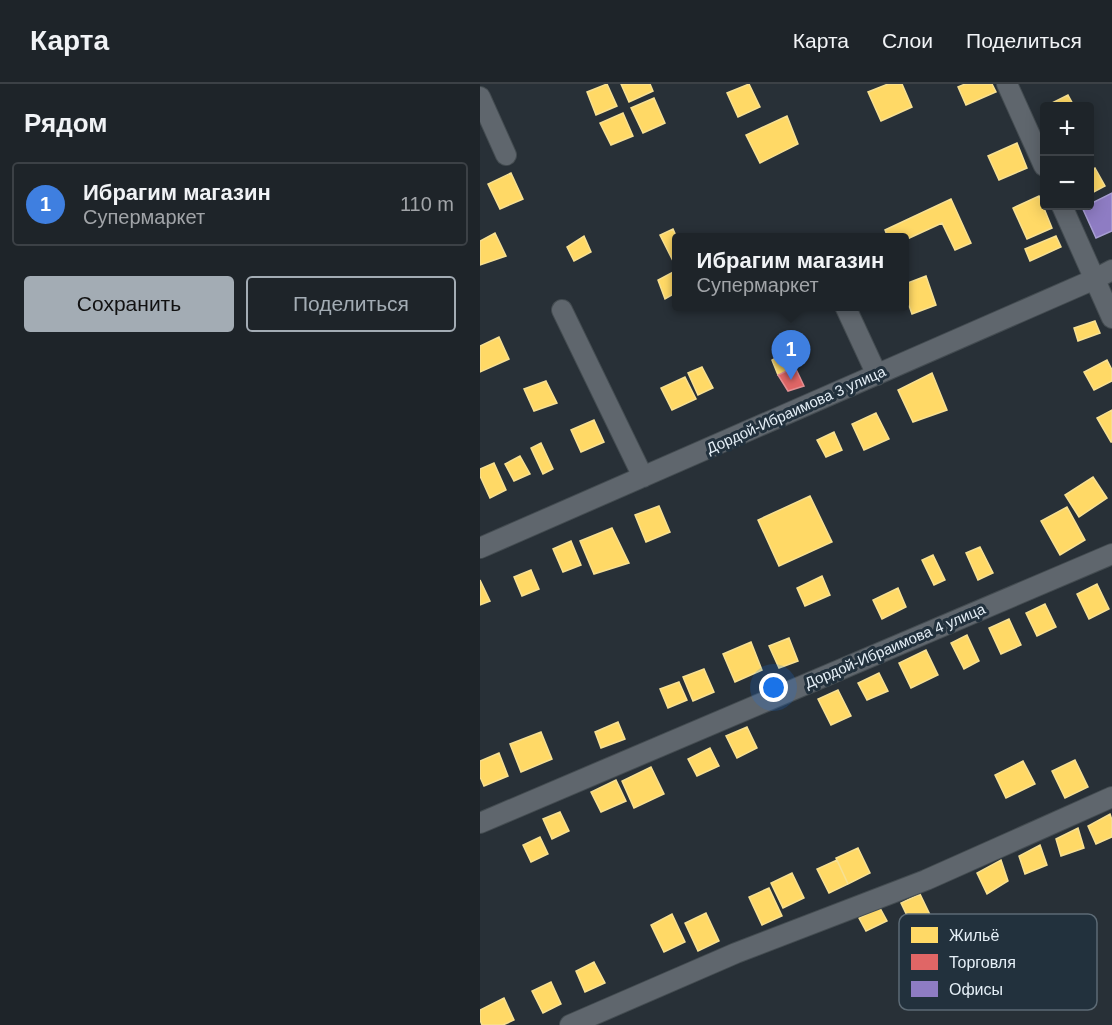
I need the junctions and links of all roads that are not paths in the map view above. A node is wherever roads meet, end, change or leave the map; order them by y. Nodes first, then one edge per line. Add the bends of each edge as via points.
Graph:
1 (1007, 84) edge
2 (480, 97) edge
3 (506, 154) dead end
4 (1040, 157) edge
5 (1064, 210) edge
6 (1104, 275) edge
7 (562, 310) dead end
8 (847, 311) edge
9 (1112, 318) edge
10 (877, 375) junction
11 (643, 477) junction
12 (480, 548) edge
13 (1112, 554) edge
14 (1112, 797) edge
15 (480, 823) edge
16 (570, 1025) edge

1 - 4 street
2 - 3 street
5 - 6 street
6 - 9 street
6 - 10 street, Дордой-Ибраимова 3 улица
7 - 11 street
8 - 10 street
10 - 11 street, Дордой-Ибраимова 3 улица
11 - 12 street, Дордой-Ибраимова 3 улица
13 - 15 street, Дордой-Ибраимова 4 улица
14 - 16 street via 926,880 736,953

